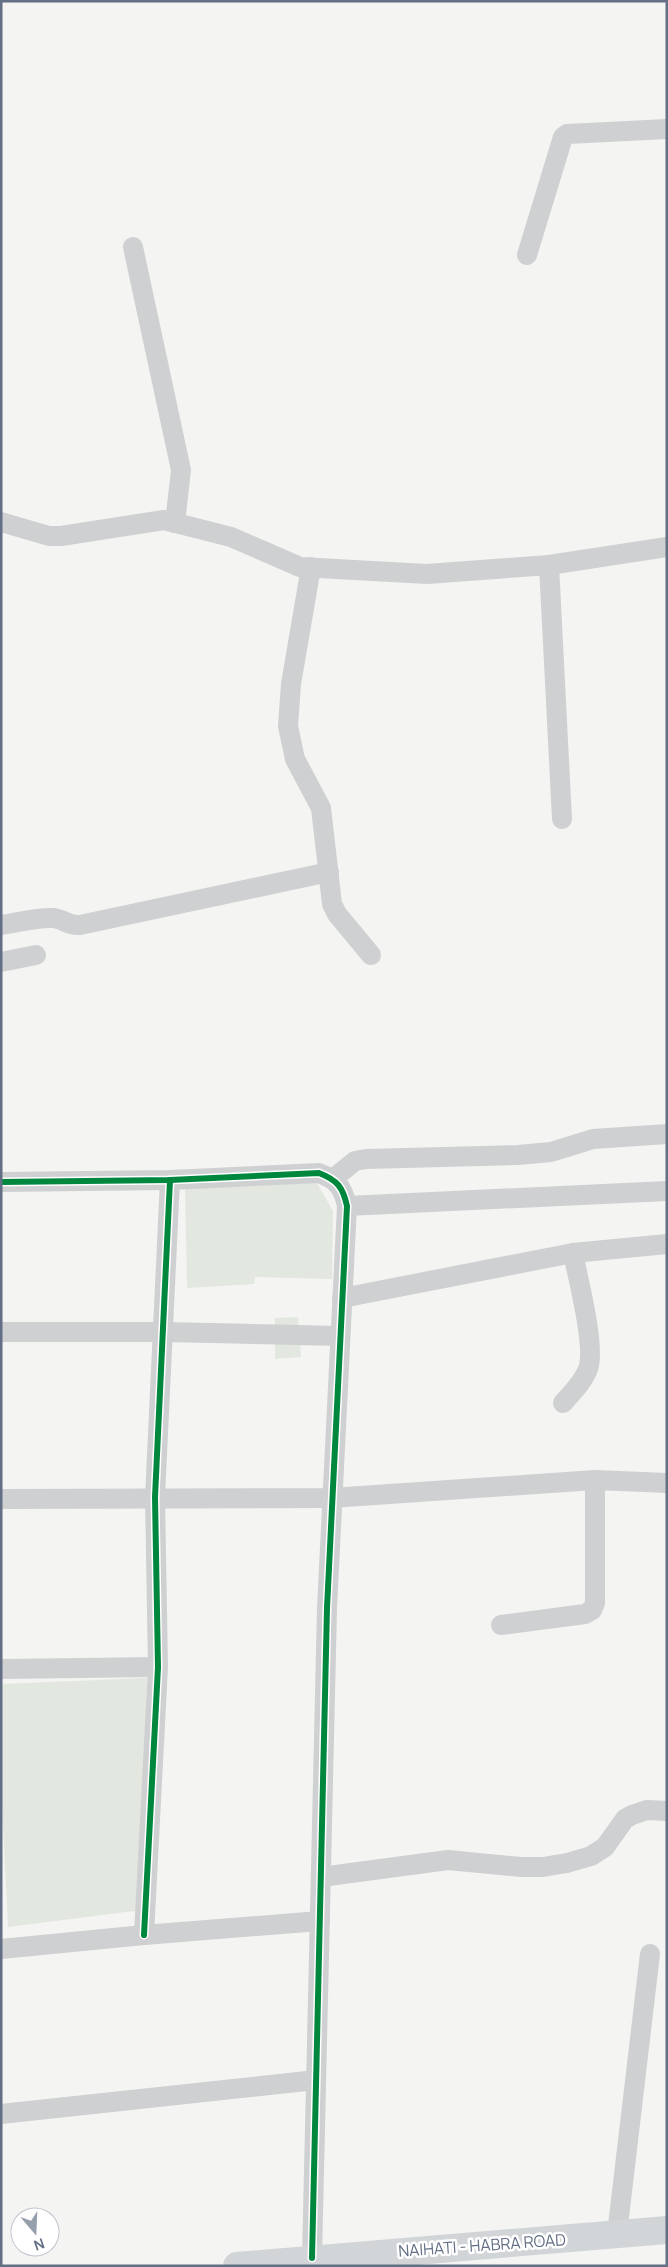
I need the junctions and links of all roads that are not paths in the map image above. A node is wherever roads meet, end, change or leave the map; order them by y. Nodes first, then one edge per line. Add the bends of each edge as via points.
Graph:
1 (667, 129) edge
2 (133, 247) dead end
3 (527, 255) dead end
4 (1, 522) edge
5 (175, 523) junction
6 (667, 547) edge
7 (548, 565) junction
8 (311, 567) junction
9 (562, 819) dead end
10 (329, 872) junction
11 (1, 925) edge
12 (370, 955) dead end
13 (36, 956) dead end
14 (1, 962) edge
15 (667, 1134) edge
16 (334, 1178) junction
17 (170, 1180) junction
18 (1, 1182) edge
19 (667, 1191) edge
20 (347, 1206) junction
21 (667, 1244) edge
22 (573, 1254) junction
23 (342, 1298) junction
24 (1, 1332) edge
25 (163, 1332) junction
26 (340, 1336) junction
27 (563, 1403) dead end
28 (595, 1480) junction
29 (667, 1483) edge
30 (155, 1498) junction
31 (332, 1498) junction
32 (1, 1499) edge
33 (501, 1625) dead end
34 (158, 1667) junction
35 (1, 1669) edge
36 (667, 1811) edge
37 (321, 1877) junction
38 (320, 1921) junction
39 (144, 1935) junction
40 (1, 1949) edge
41 (650, 1954) dead end
42 (316, 2080) junction
43 (1, 2114) edge
44 (667, 2230) edge
45 (617, 2234) junction
46 (312, 2258) junction
47 (409, 2258) edge
48 (237, 2266) edge

1 - 3 street via 567,134 563,137
2 - 5 street via 181,470
4 - 5 street via 49,536 157,520
5 - 8 street via 231,537 300,567
6 - 7 street
7 - 8 street via 427,574
7 - 9 street
8 - 10 street via 291,684 288,726 295,759 321,808
10 - 11 street via 80,925 72,926 59,919 44,918
10 - 12 street via 332,904
13 - 14 street
15 - 16 street via 593,1139 552,1152 518,1155 366,1159 355,1162
16 - 17 street via 320,1173
16 - 20 street via 344,1191
17 - 18 street
17 - 25 street
19 - 20 street
20 - 23 street
21 - 22 street
22 - 23 street
22 - 27 street via 591,1350 589,1368
23 - 26 street
24 - 25 street
25 - 26 street
25 - 30 street
26 - 31 street
28 - 29 street
28 - 31 street
28 - 33 street via 595,1603 592,1610 585,1614
30 - 31 street
30 - 32 street
30 - 34 street
31 - 37 street
34 - 35 street
34 - 39 street
36 - 37 street via 647,1810 632,1814 606,1847 591,1856 567,1863 543,1867 438,1861
37 - 38 street
38 - 39 street
38 - 42 street
39 - 40 street
41 - 45 street
42 - 43 street
42 - 46 street
44 - 45 main road, NAIHATI - HABRA ROAD
45 - 47 main road, NAIHATI - HABRA ROAD
46 - 47 main road, NAIHATI - HABRA ROAD
46 - 48 main road, NAIHATI - HABRA ROAD

